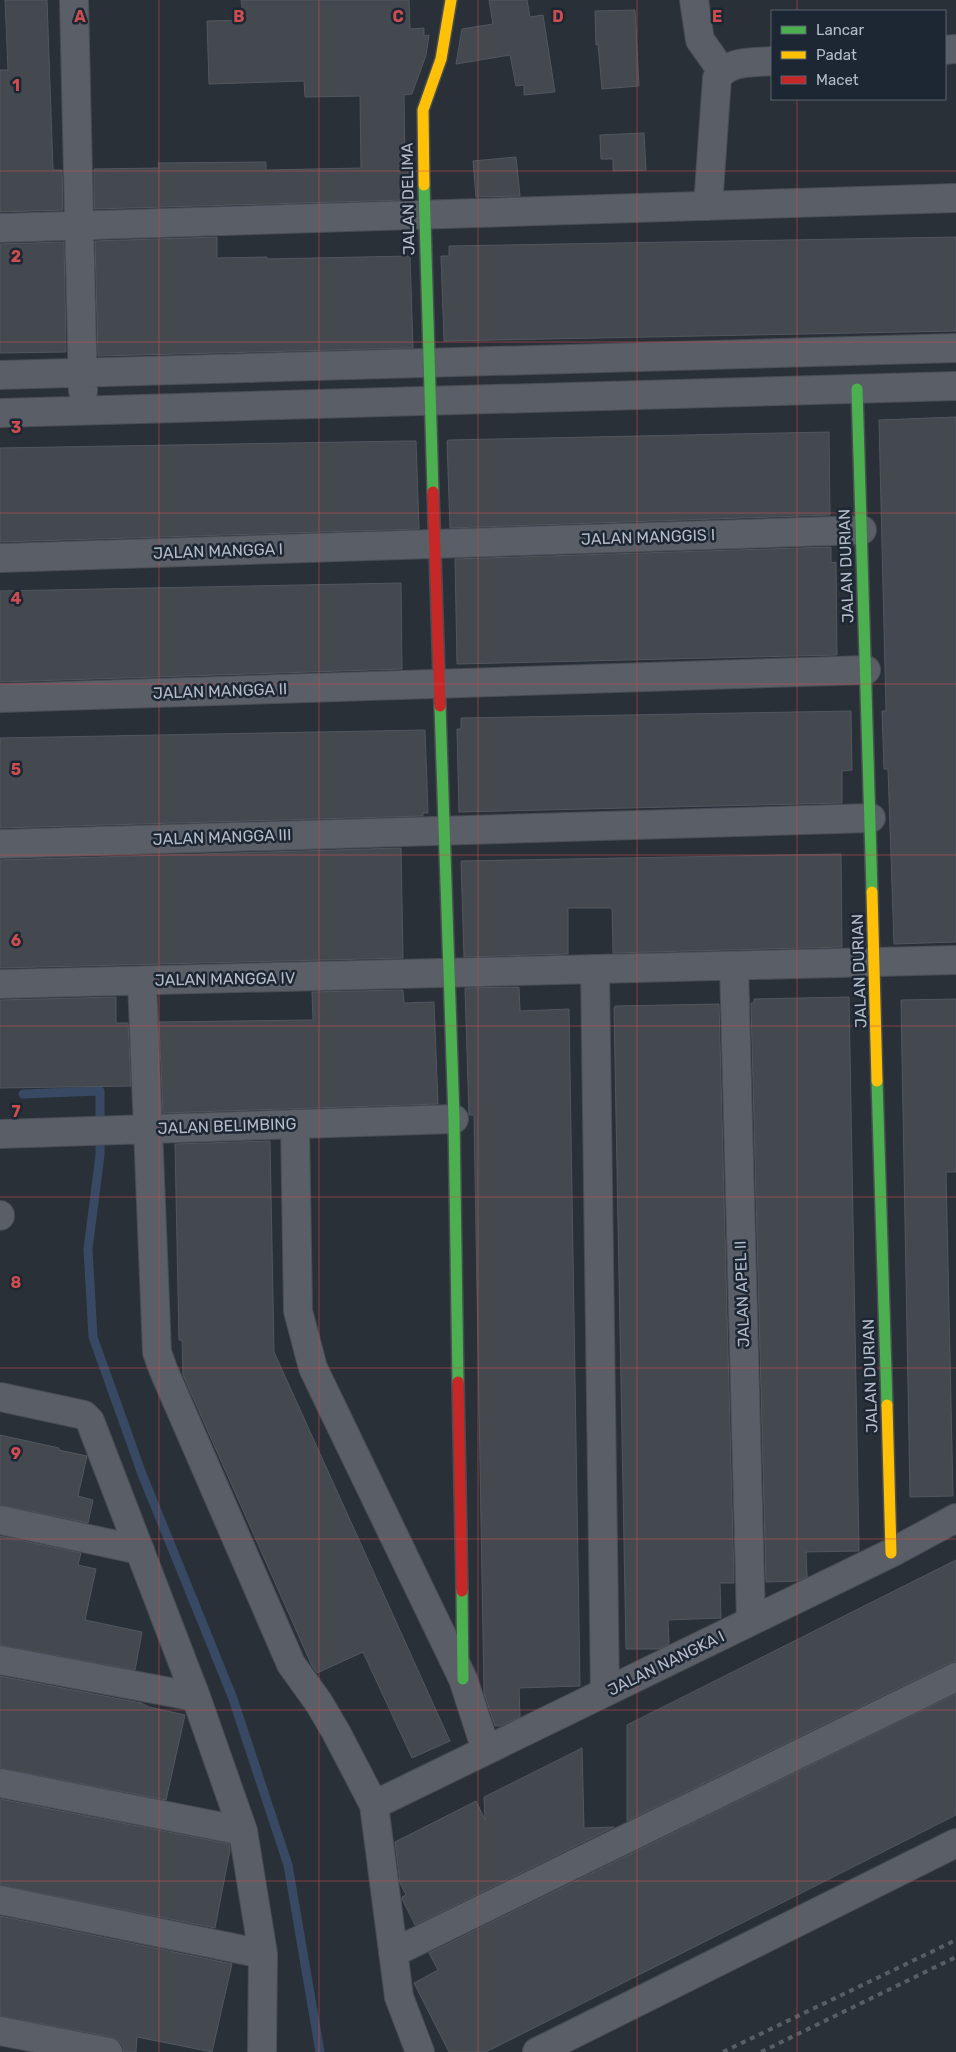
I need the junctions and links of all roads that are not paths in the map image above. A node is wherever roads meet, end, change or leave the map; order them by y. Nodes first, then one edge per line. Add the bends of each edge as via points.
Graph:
1 (74, 0) edge
2 (451, 0) edge
3 (694, 0) edge
4 (771, 61) edge
5 (722, 71) junction
6 (956, 198) edge
7 (708, 206) junction
8 (424, 214) junction
9 (80, 225) junction
10 (0, 228) edge
11 (956, 348) edge
12 (429, 363) junction
13 (83, 373) junction
14 (0, 375) edge
15 (956, 386) edge
16 (857, 388) junction
17 (431, 400) junction
18 (83, 410) junction
19 (0, 413) edge
20 (862, 530) junction
21 (435, 544) junction
22 (0, 558) edge
23 (866, 670) junction
24 (440, 683) junction
25 (0, 698) edge
26 (870, 818) junction
27 (445, 831) junction
28 (0, 844) edge
29 (956, 960) edge
30 (875, 962) junction
31 (734, 966) junction
32 (595, 969) junction
33 (449, 973) junction
34 (142, 981) junction
35 (0, 984) edge
36 (454, 1119) junction
37 (295, 1124) junction
38 (147, 1128) junction
39 (0, 1134) edge
40 (0, 1397) edge
41 (956, 1518) edge
42 (0, 1520) edge
43 (140, 1550) junction
44 (892, 1553) junction
45 (751, 1621) junction
46 (0, 1660) edge
47 (956, 1677) edge
48 (463, 1679) junction
49 (605, 1692) junction
50 (196, 1697) junction
51 (486, 1750) junction
52 (0, 1783) edge
53 (374, 1805) junction
54 (242, 1831) junction
55 (956, 1842) edge
56 (0, 1900) edge
57 (393, 1953) junction
58 (263, 1954) junction
59 (0, 2031) edge
60 (108, 2052) edge
61 (262, 2052) edge
62 (420, 2052) edge
63 (537, 2052) edge

1 - 9 street
2 - 8 street, JALAN DELIMA via 441,59 423,110
3 - 5 street via 700,40
4 - 5 street via 732,65
5 - 7 street via 715,86
6 - 7 street
7 - 8 street
8 - 9 street
8 - 12 street, JALAN DELIMA
9 - 10 street
9 - 13 street
11 - 12 street
12 - 13 street
12 - 17 street, JALAN DELIMA
13 - 14 street
13 - 18 street
15 - 16 street
16 - 17 street
16 - 20 street, JALAN DURIAN
17 - 18 street
17 - 21 street, JALAN DELIMA
18 - 19 street
20 - 21 street, JALAN MANGGIS I
20 - 23 street, JALAN DURIAN
21 - 22 street, JALAN MANGGA I
21 - 24 street, JALAN DELIMA
23 - 24 street, JALAN MANGGA II
23 - 26 street, JALAN DURIAN
24 - 25 street, JALAN MANGGA II
24 - 27 street, JALAN DELIMA
26 - 27 street, JALAN MANGGA III
26 - 30 street, JALAN DURIAN
27 - 28 street, JALAN MANGGA III
27 - 33 street, JALAN DELIMA
29 - 30 street, JALAN MANGGA IV
30 - 31 street, JALAN MANGGA IV
30 - 44 street, JALAN DURIAN
31 - 32 street, JALAN MANGGA IV
31 - 45 street, JALAN APEL II
32 - 33 street, JALAN MANGGA IV
32 - 49 street
33 - 34 street, JALAN MANGGA IV
33 - 36 street, JALAN DELIMA
34 - 35 street, JALAN MANGGA IV
34 - 38 street
36 - 37 street, JALAN BELIMBING
36 - 48 street, JALAN DELIMA
37 - 38 street, JALAN BELIMBING
37 - 48 street via 298,1311 313,1368
38 - 39 street, JALAN BELIMBING
38 - 53 street via 159,1360 291,1664 319,1703
40 - 43 street via 88,1417
41 - 44 street, JALAN NANGKA I
42 - 43 street
43 - 50 street
44 - 45 street, JALAN NANGKA I
45 - 49 street, JALAN NANGKA I
46 - 50 street
47 - 57 street
48 - 51 street
49 - 51 street, JALAN NANGKA I
50 - 54 street
51 - 53 street, JALAN NANGKA I
52 - 54 street
53 - 57 street
54 - 58 street
55 - 63 street
56 - 58 street
57 - 62 street via 399,1997
58 - 61 street
59 - 60 street

